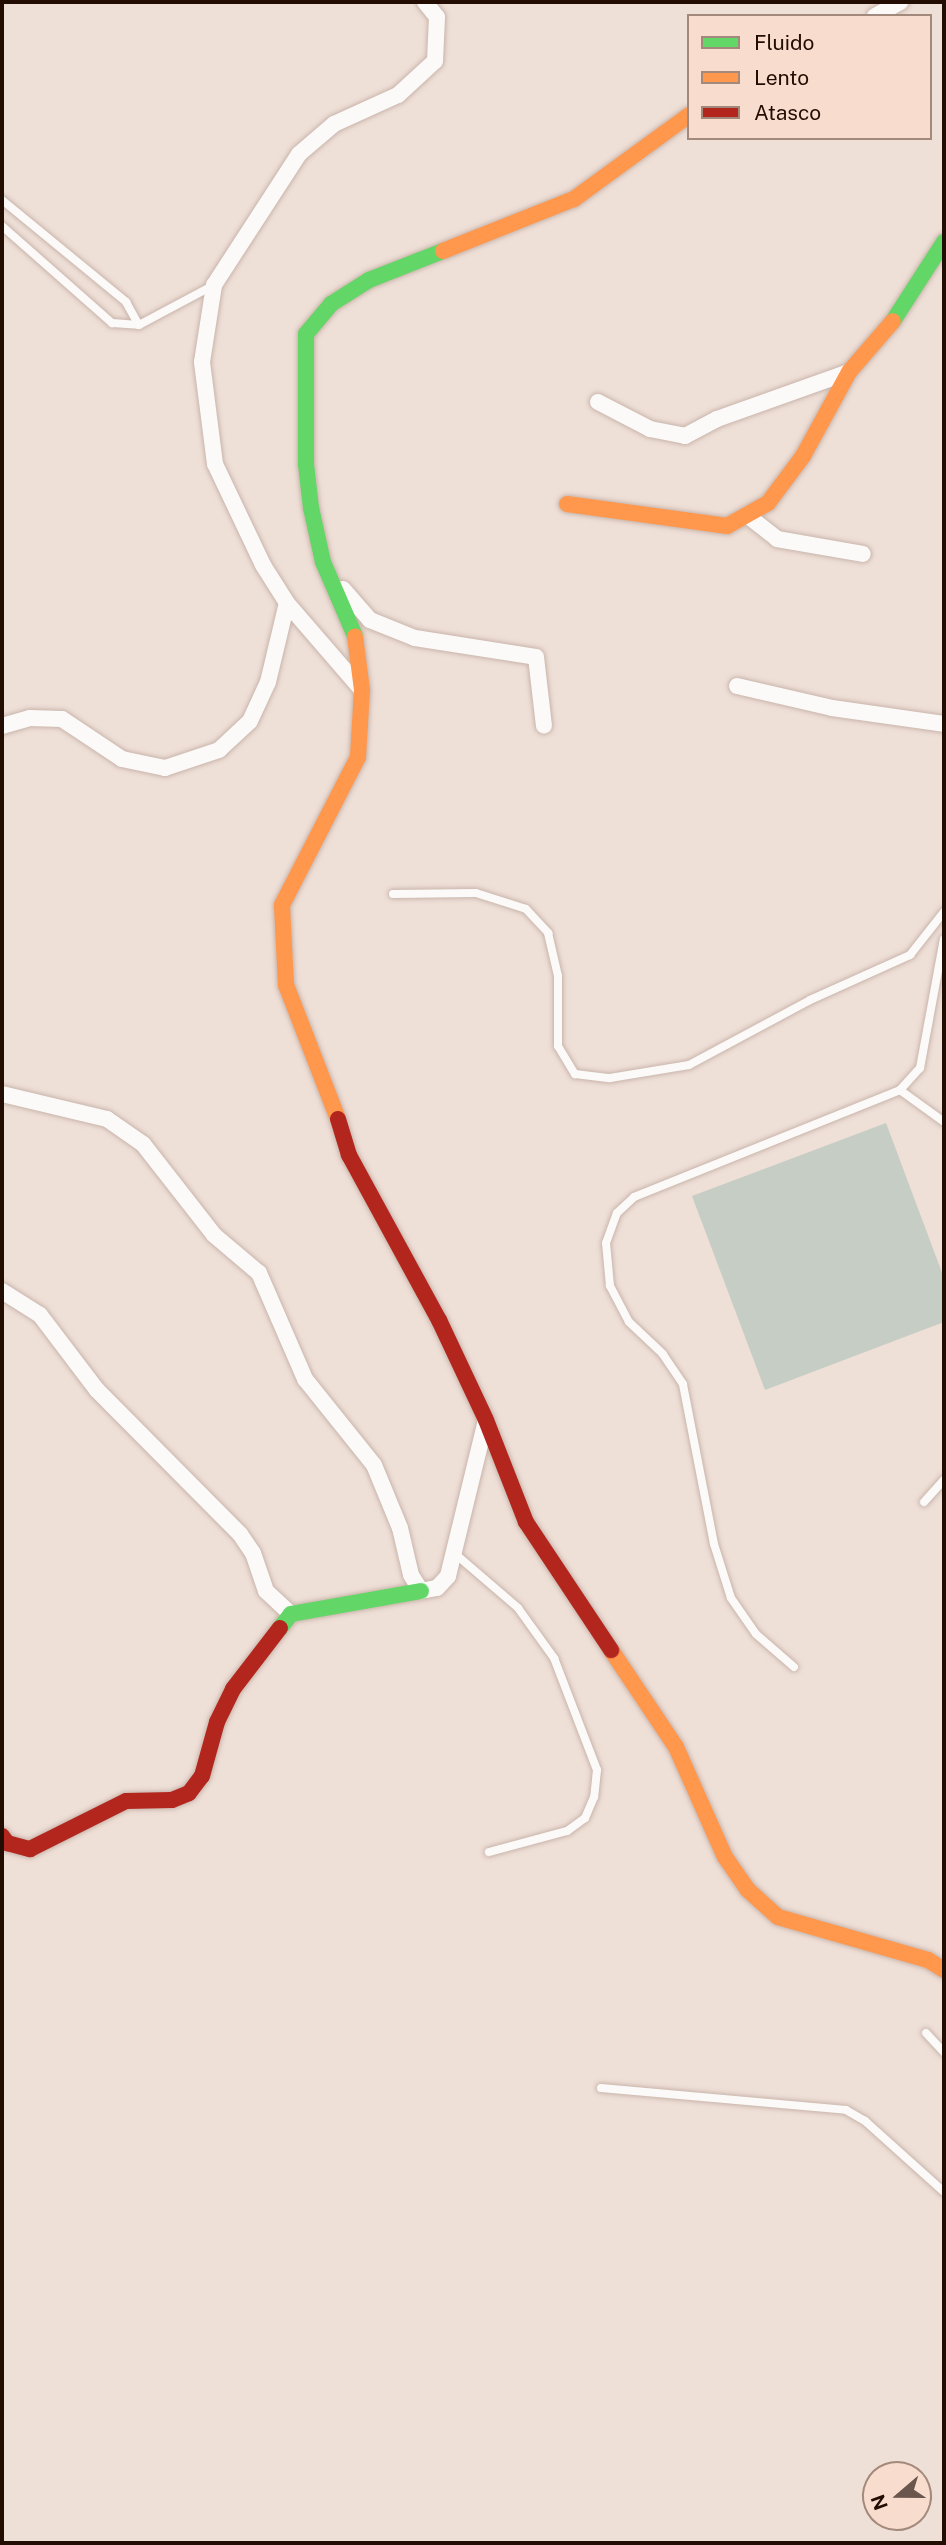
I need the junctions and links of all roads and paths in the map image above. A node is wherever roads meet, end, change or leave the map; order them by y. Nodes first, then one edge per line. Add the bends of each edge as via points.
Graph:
1 (425, 2) edge
2 (900, 2) edge
3 (879, 14) edge
4 (687, 117) edge
5 (2, 200) edge
6 (2, 226) edge
7 (944, 242) edge
8 (214, 285) junction
9 (139, 325) junction
10 (849, 372) junction
11 (598, 402) dead end
12 (567, 505) dead end
13 (748, 516) junction
14 (863, 554) dead end
15 (323, 562) junction
16 (287, 603) junction
17 (737, 686) dead end
18 (362, 690) junction
19 (944, 724) edge
20 (2, 726) edge
21 (544, 726) dead end
22 (393, 894) dead end
23 (944, 912) edge
24 (944, 939) edge
25 (900, 1090) junction
26 (2, 1094) edge
27 (944, 1122) edge
28 (2, 1291) edge
29 (486, 1420) junction
30 (944, 1480) edge
31 (924, 1502) dead end
32 (453, 1552) junction
33 (421, 1591) junction
34 (291, 1614) junction
35 (794, 1667) dead end
36 (2, 1836) edge
37 (489, 1852) dead end
38 (944, 1970) edge
39 (926, 2033) dead end
40 (944, 2052) edge
41 (601, 2088) dead end
42 (944, 2192) edge

1 - 8 street via 437,17 435,61 398,94 334,124 299,154
2 - 3 street
4 - 15 street via 574,199 369,281 331,304 306,334 306,464
5 - 9 lane via 126,302
6 - 9 lane via 112,323
7 - 10 street via 885,333
8 - 9 lane
8 - 16 street via 202,362 215,464
10 - 11 street via 717,419 685,436 650,429
10 - 13 street via 803,456 768,503
12 - 13 street via 727,526
13 - 14 street via 777,539
15 - 18 street via 352,624
15 - 21 street via 370,620 432,643 536,657
16 - 18 street
16 - 20 street via 268,682 250,721 219,750 164,768 122,759 62,719 30,718
17 - 19 street via 832,708
18 - 29 street via 358,757 282,905 286,985 328,1087 349,1155 393,1229
22 - 23 lane via 476,893 526,909 548,933 558,976 558,1046 575,1074 610,1078 689,1065 810,1000 910,955
24 - 25 lane via 920,1068
25 - 27 lane
25 - 35 lane via 634,1198 617,1213 606,1243 610,1286 629,1322 663,1354 683,1384 715,1544 731,1598 756,1634
26 - 33 street via 107,1119 143,1144 214,1235 259,1273 305,1379 374,1465 400,1528 411,1575
28 - 34 street via 40,1315 97,1390 240,1534 253,1553 266,1591
29 - 32 street
29 - 38 street via 526,1522 676,1747 725,1857 748,1890 778,1917 802,1927 928,1960
30 - 31 lane
32 - 33 street via 448,1576 437,1588
32 - 37 lane via 518,1608 554,1658 597,1770 594,1797 585,1818 567,1831
33 - 34 street
34 - 36 street via 233,1689 216,1722 202,1776 189,1793 172,1800 115,1805 70,1824 30,1849 7,1843
39 - 40 lane
41 - 42 lane via 846,2110 865,2121

